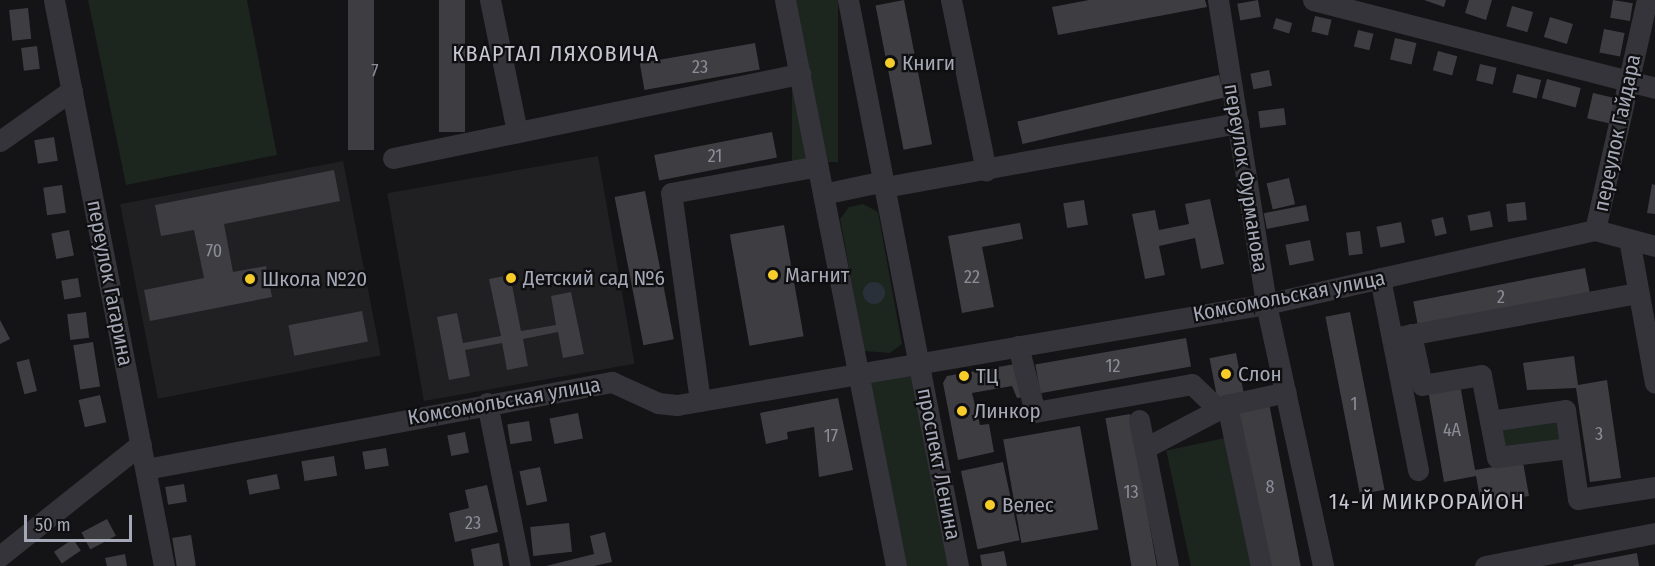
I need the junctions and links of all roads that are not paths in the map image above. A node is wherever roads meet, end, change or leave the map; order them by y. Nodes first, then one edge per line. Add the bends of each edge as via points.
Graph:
1 (54, 0) edge
2 (490, 0) edge
3 (785, 0) edge
4 (848, 0) edge
5 (951, 0) edge
6 (1218, 0) edge
7 (1313, 0) edge
8 (1647, 0) edge
9 (800, 74) junction
10 (1628, 81) junction
11 (1655, 88) edge
12 (72, 90) junction
13 (1238, 123) junction
14 (517, 132) junction
15 (0, 141) edge
16 (393, 158) dead end
17 (818, 166) junction
18 (986, 170) junction
19 (884, 184) junction
20 (824, 195) junction
21 (1595, 230) junction
22 (1629, 239) junction
23 (1655, 246) edge
24 (1380, 278) junction
25 (1638, 293) junction
26 (1266, 304) junction
27 (1401, 336) junction
28 (1651, 342) edge
29 (1018, 346) junction
30 (919, 362) junction
31 (859, 373) junction
32 (1655, 383) edge
33 (1286, 392) junction
34 (700, 401) junction
35 (487, 403) junction
36 (1223, 407) junction
37 (1139, 420) dead end
38 (1490, 421) junction
39 (141, 444) junction
40 (1145, 448) junction
41 (1569, 448) junction
42 (146, 469) junction
43 (1418, 470) dead end
44 (1655, 487) edge
45 (1655, 533) edge
46 (0, 556) edge
47 (164, 566) edge
48 (520, 566) edge
49 (896, 566) edge
50 (958, 566) edge
51 (1168, 566) edge
52 (1261, 566) edge
53 (1323, 566) edge
54 (1485, 566) edge

1 - 12 street, переулок Гагарина
2 - 14 street
3 - 9 street
4 - 19 street, проспект Ленина
5 - 18 street
6 - 13 street, переулок Фурманова
7 - 10 street
8 - 10 street, переулок Гайдара
9 - 14 street
9 - 17 street
10 - 11 street
10 - 21 street, переулок Гайдара
12 - 15 street
12 - 39 street, переулок Гагарина
13 - 18 street
13 - 26 street, переулок Фурманова
14 - 16 street
17 - 20 street
17 - 34 street via 671,194
18 - 19 street
19 - 20 street
19 - 30 street, проспект Ленина
20 - 31 street
21 - 22 street, Комсомольская улица
21 - 24 street, Комсомольская улица
22 - 23 street, Комсомольская улица
22 - 25 street, переулок Гайдара
24 - 26 street, Комсомольская улица
24 - 27 street
25 - 27 street
25 - 28 street, переулок Гайдара
26 - 29 street, Комсомольская улица
26 - 33 street, переулок Фурманова
27 - 38 street via 1422,385 1481,375
27 - 43 street
28 - 32 street, переулок Гайдара
29 - 30 street, Комсомольская улица
29 - 36 street via 1035,412 1192,384
30 - 31 street, проспект Ленина
30 - 50 street, проспект Ленина
31 - 34 street, Комсомольская улица
31 - 49 street
33 - 36 street
33 - 53 street, переулок Фурманова
34 - 35 street, Комсомольская улица via 658,404 612,382
35 - 42 street, Комсомольская улица
35 - 48 street
36 - 40 street
36 - 52 street
37 - 40 street
38 - 41 street via 1497,457
38 - 41 street via 1565,411
39 - 42 street, переулок Гагарина
39 - 46 street
40 - 51 street
41 - 44 street via 1578,499
42 - 47 street, переулок Гагарина
45 - 54 street

